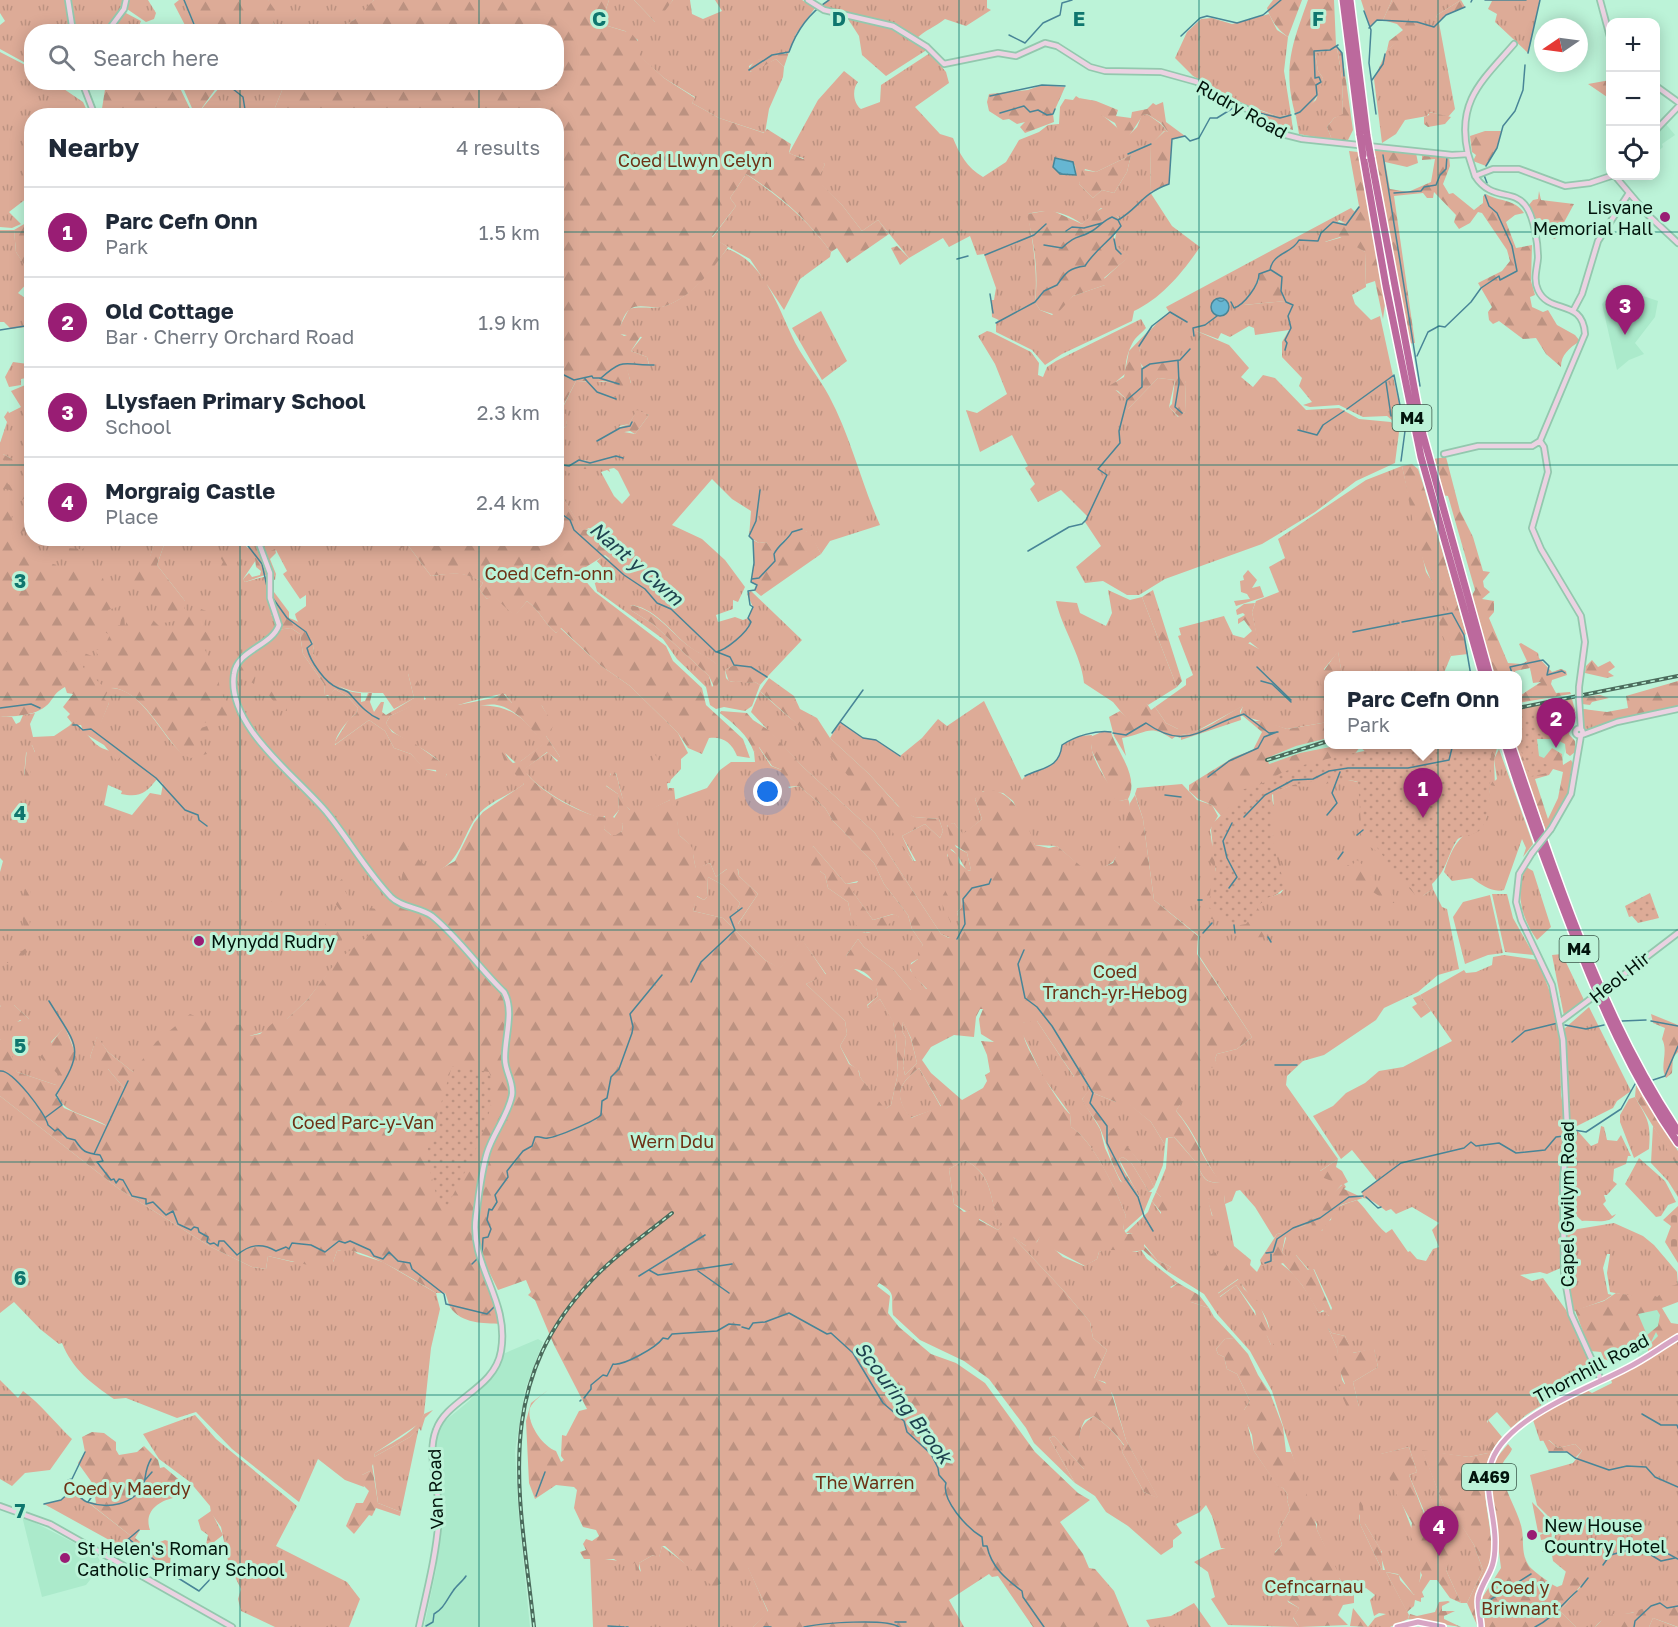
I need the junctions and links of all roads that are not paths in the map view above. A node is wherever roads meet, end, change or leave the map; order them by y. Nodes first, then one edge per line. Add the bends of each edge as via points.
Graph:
1 (68, 0) edge
2 (126, 0) edge
3 (808, 0) edge
4 (1343, 0) edge
5 (1350, 0) edge
6 (1600, 0) edge
7 (1606, 20) edge
8 (72, 24) edge
9 (113, 24) edge
10 (1514, 44) dead end
11 (1660, 89) edge
12 (85, 90) edge
13 (1678, 102) edge
14 (1678, 107) edge
15 (92, 108) edge
16 (1660, 126) edge
17 (1364, 136) junction
18 (1468, 154) junction
19 (1367, 157) junction
20 (1475, 176) junction
21 (1606, 178) edge
22 (1617, 180) edge
23 (1629, 193) junction
24 (1678, 243) edge
25 (1574, 311) junction
26 (1540, 441) junction
27 (1444, 454) dead end
28 (260, 546) edge
29 (1482, 671) edge
30 (1489, 671) edge
31 (1678, 709) edge
32 (1580, 732) junction
33 (1507, 749) edge
34 (1513, 749) edge
35 (1678, 933) edge
36 (1561, 1021) junction
37 (1678, 1131) edge
38 (1678, 1143) edge
39 (1678, 1337) edge
40 (1600, 1380) junction
41 (0, 1506) edge
42 (232, 1627) edge
43 (419, 1627) edge
44 (1397, 1627) edge
45 (1443, 1627) edge
46 (1481, 1627) edge

1 - 8 street
2 - 9 street
3 - 18 street, Rudry Road via 824,10 892,26 923,44 944,64 998,53 1016,56 1045,43 1105,71 1161,72 1197,82 1218,98 1247,109 1278,133 1332,143
4 - 17 highway, M4
5 - 17 highway, M4
6 - 7 street
10 - 18 street via 1473,93 1465,117
11 - 13 street
12 - 15 street
14 - 16 street
17 - 19 highway, M4, bridge
18 - 20 street
19 - 29 highway, M4 via 1382,266 1421,457
19 - 30 highway, M4 via 1423,435
20 - 21 street via 1493,169 1519,169 1564,186
20 - 25 street via 1490,191 1516,198 1525,205 1537,249 1538,291 1547,302
22 - 23 street
23 - 24 street
23 - 25 street via 1598,241
25 - 26 street via 1582,322 1584,337
26 - 27 street via 1532,446 1478,446
26 - 32 street, bridge via 1548,472 1532,528 1581,616 1585,638
28 - 43 street, Van Road via 270,573 270,598 279,625 234,671 237,700 247,722 278,762 326,811 392,897 434,918 507,999 505,1060 512,1091 487,1151 475,1227 476,1247 501,1314 502,1351 490,1374 447,1413 435,1431 432,1451 439,1500 438,1530
31 - 32 street via 1620,722 1592,733
32 - 36 street, Capel Gwilym Road, bridge via 1571,794 1518,878 1516,902 1550,978
33 - 38 highway, M4 via 1550,874 1606,1016 1635,1074
34 - 37 highway, M4 via 1609,1005 1647,1081
35 - 36 street, Heol Hir, bridge
36 - 40 street, Capel Gwilym Road via 1567,1127 1564,1274 1571,1314
39 - 40 main road, Thornhill Road / A469
40 - 46 main road, Thornhill Road / A469 via 1543,1409 1507,1439 1491,1461 1489,1489 1496,1543 1492,1569 1479,1594
41 - 42 street via 50,1524
44 - 45 main road via 1418,1622

